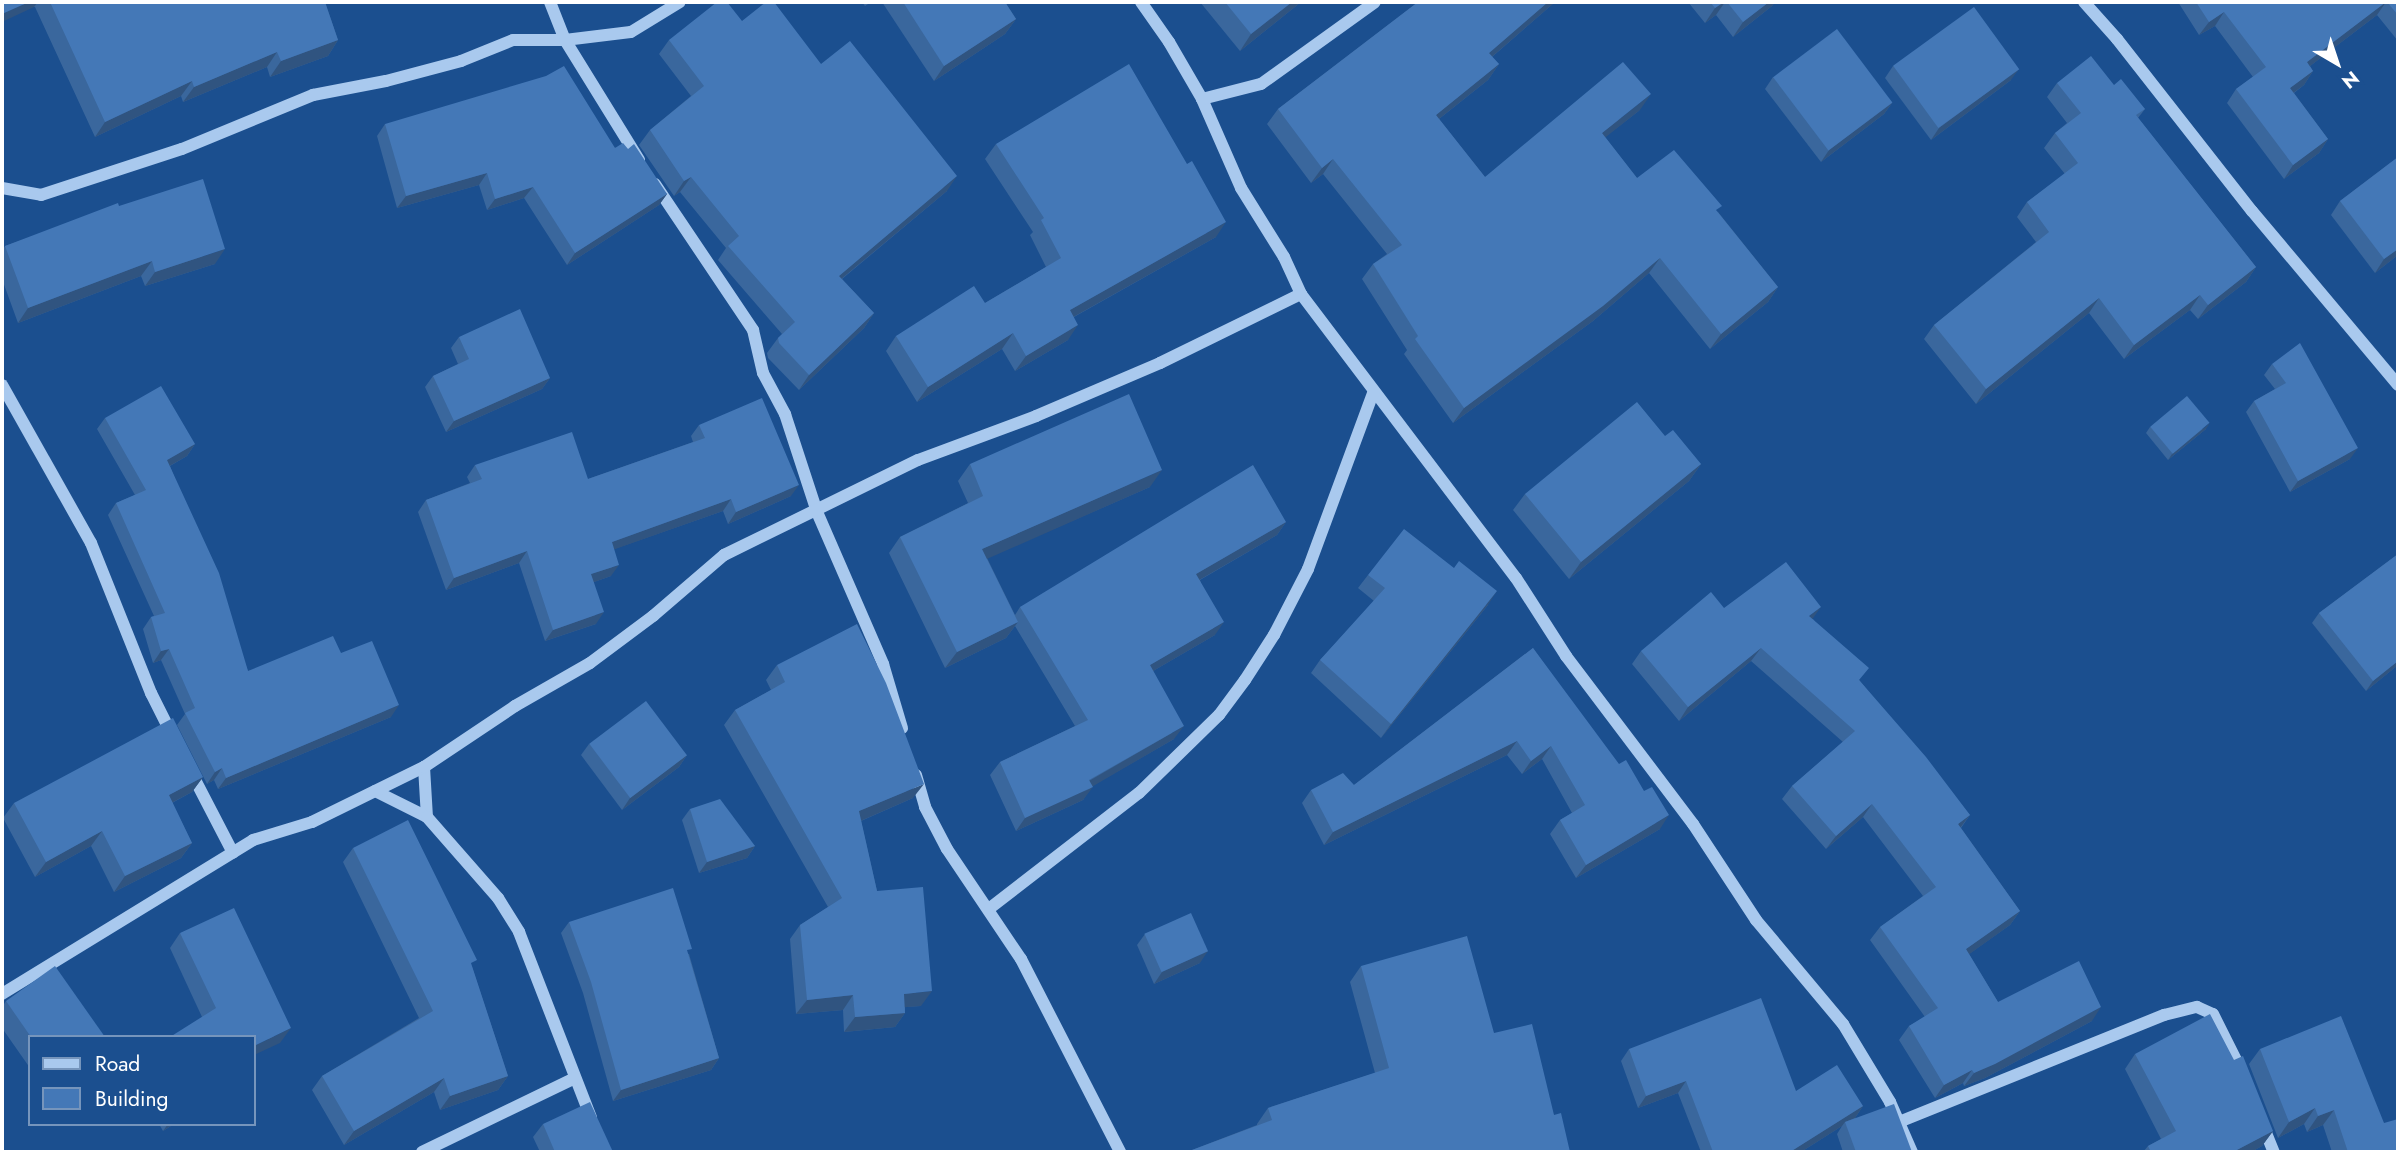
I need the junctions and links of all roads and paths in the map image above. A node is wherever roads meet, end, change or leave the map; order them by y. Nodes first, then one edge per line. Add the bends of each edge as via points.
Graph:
1 (550, 2) edge
2 (680, 2) edge
3 (1140, 2) edge
4 (1375, 2) edge
5 (2084, 2) edge
6 (565, 40) junction
7 (1202, 99) junction
8 (2, 188) edge
9 (1301, 294) junction
10 (2, 385) edge
11 (2398, 385) edge
12 (1373, 393) junction
13 (817, 512) junction
14 (906, 742) edge
15 (424, 767) junction
16 (914, 768) edge
17 (375, 790) junction
18 (427, 817) junction
19 (233, 853) junction
20 (990, 908) junction
21 (2, 993) edge
22 (575, 1078) junction
23 (2250, 1090) edge
24 (2259, 1115) edge
25 (1899, 1122) junction
26 (600, 1134) edge
27 (422, 1152) edge
28 (1120, 1152) edge
29 (1912, 1152) edge
30 (2274, 1152) edge

1 - 6 street
2 - 6 street via 631,32
3 - 7 street
4 - 7 street via 1261,84
5 - 11 street
6 - 8 street via 513,40 461,61 313,95 160,157 41,195
6 - 13 street via 752,330 763,373 786,414
7 - 9 street via 1241,188
9 - 12 street
9 - 13 street via 1148,369 918,460
10 - 19 street via 91,543 151,693
12 - 20 street via 1308,569 1274,635 1219,715 1139,793
12 - 25 street via 1516,578 1566,656 1693,824 1756,920 1843,1024
13 - 14 street via 883,664
13 - 15 street via 724,555 590,663 514,706
15 - 17 street
15 - 18 street
16 - 20 street via 925,807 947,849
17 - 18 street
17 - 19 street via 312,821 253,840
18 - 22 street via 490,887 519,932
19 - 21 street
20 - 28 street
22 - 26 street
22 - 27 street
23 - 25 street via 2213,1014 2197,1007 2164,1015
24 - 30 street
25 - 29 street

